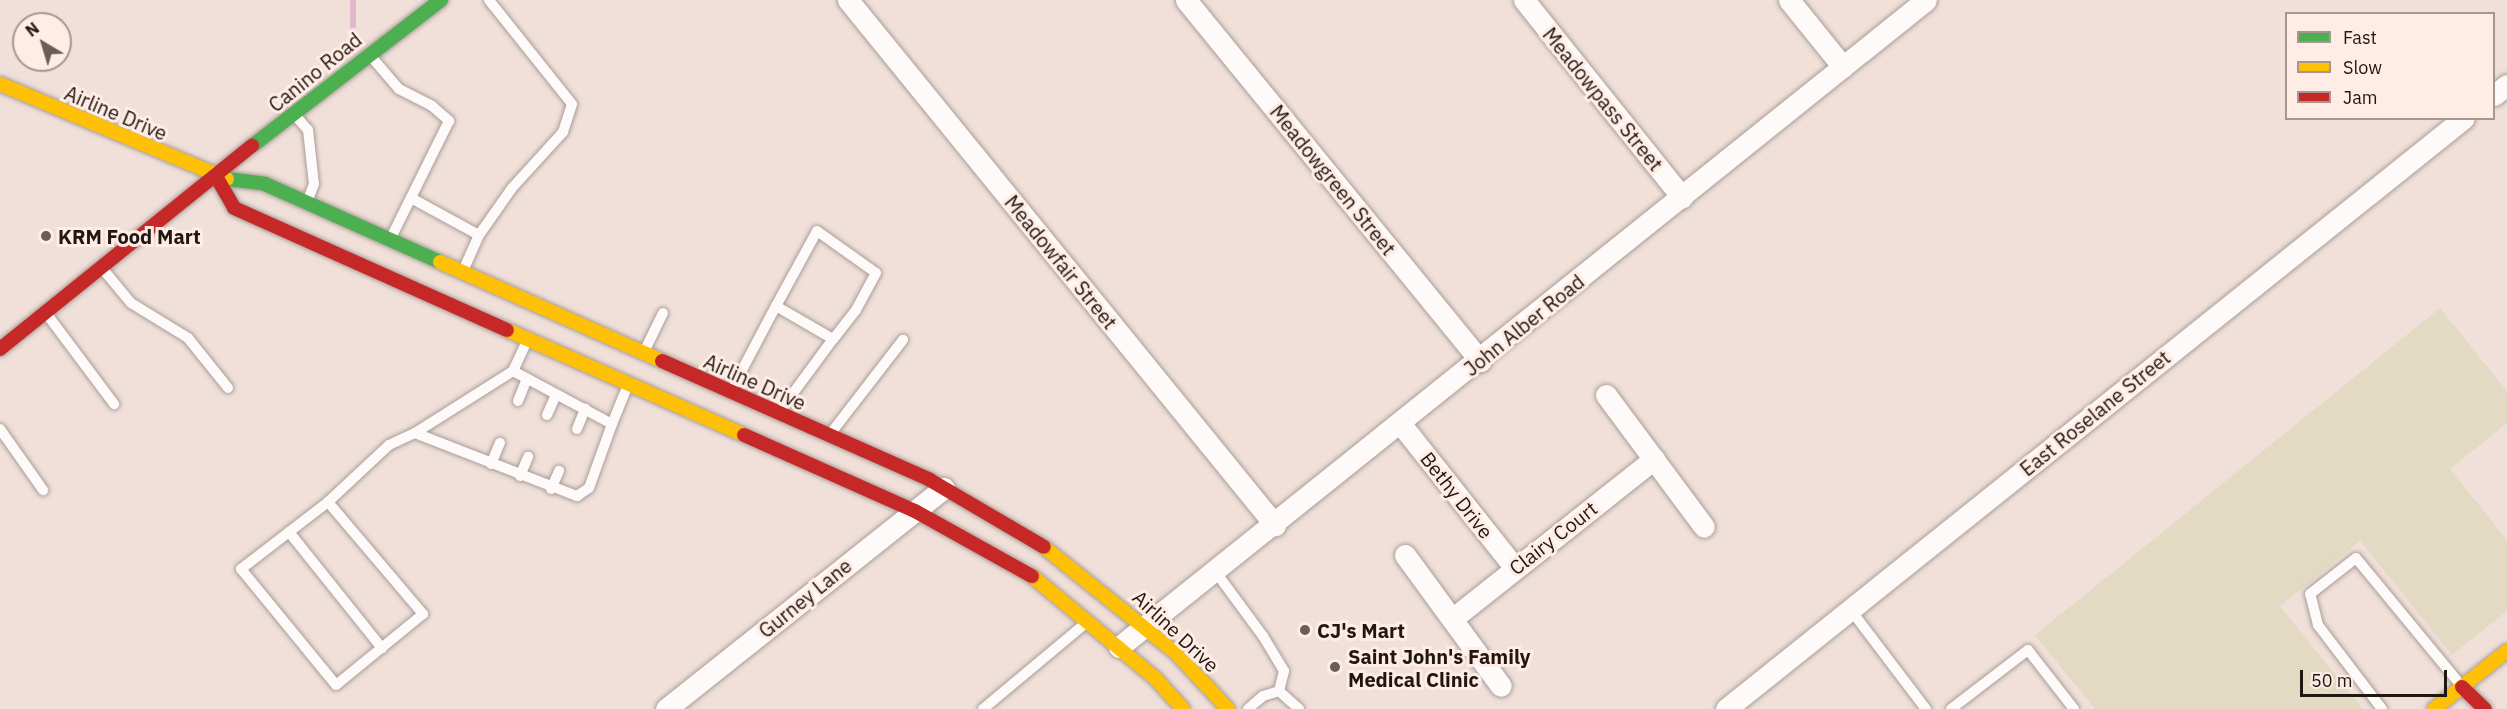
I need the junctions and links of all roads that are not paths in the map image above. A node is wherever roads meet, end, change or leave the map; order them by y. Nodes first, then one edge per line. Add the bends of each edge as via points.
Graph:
1 (441, 0) edge
2 (489, 0) edge
3 (848, 0) edge
4 (1186, 0) edge
5 (1524, 0) edge
6 (1789, 0) edge
7 (1926, 0) edge
8 (368, 54) junction
9 (1843, 67) junction
10 (0, 84) edge
11 (294, 114) junction
12 (2461, 120) edge
13 (217, 178) junction
14 (1682, 197) junction
15 (411, 198) junction
16 (307, 203) junction
17 (479, 235) junction
18 (390, 241) junction
19 (102, 268) junction
20 (462, 273) junction
21 (776, 306) junction
22 (46, 312) junction
23 (663, 313) dead end
24 (833, 339) junction
25 (903, 340) dead end
26 (527, 341) junction
27 (0, 349) edge
28 (1480, 361) junction
29 (636, 369) junction
30 (513, 371) junction
31 (527, 379) junction
32 (228, 387) dead end
33 (729, 394) junction
34 (556, 395) junction
35 (1606, 395) dead end
36 (518, 401) dead end
37 (114, 404) dead end
38 (585, 409) junction
39 (547, 414) dead end
40 (778, 414) junction
41 (1400, 423) junction
42 (612, 424) junction
43 (0, 429) edge
44 (577, 429) dead end
45 (415, 433) junction
46 (829, 436) junction
47 (500, 444) dead end
48 (528, 457) dead end
49 (1654, 459) junction
50 (491, 464) junction
51 (559, 471) dead end
52 (520, 476) junction
53 (944, 488) junction
54 (551, 489) junction
55 (43, 490) dead end
56 (328, 502) junction
57 (915, 511) junction
58 (1275, 525) junction
59 (1704, 527) dead end
60 (289, 532) junction
61 (1406, 555) dead end
62 (1515, 568) junction
63 (1215, 570) junction
64 (1850, 609) junction
65 (1452, 619) junction
66 (1088, 620) junction
67 (1144, 625) junction
68 (1119, 647) junction
69 (382, 648) junction
70 (2507, 651) edge
71 (1501, 686) dead end
72 (2462, 687) junction
73 (1279, 691) junction
74 (666, 709) edge
75 (983, 709) edge
76 (1183, 709) edge
77 (1228, 709) edge
78 (1248, 709) edge
79 (1299, 709) edge
80 (1725, 709) edge
81 (1926, 709) edge
82 (1951, 709) edge
83 (2074, 709) edge
84 (2382, 709) edge
85 (2434, 709) edge
86 (2485, 709) edge

1 - 8 main road, Canino Road
2 - 17 lane via 572,104 563,132 512,188
3 - 58 street, Meadowfair Street
4 - 28 street, Meadowgreen Street
5 - 14 street, Meadowpass Street
6 - 9 street
7 - 9 street, John Alber Road
8 - 11 main road, Canino Road
8 - 15 lane via 399,89 432,106 449,121
9 - 14 street, John Alber Road
10 - 13 main road, Airline Drive
11 - 13 main road, Canino Road
11 - 16 lane via 308,130 314,184
12 - 64 street, East Roselane Street
13 - 16 main road, Airline Drive via 266,184
13 - 19 main road, Canino Road
13 - 26 main road, Airline Drive via 234,208
14 - 28 street, John Alber Road
15 - 17 lane
15 - 18 lane
16 - 18 main road, Airline Drive
17 - 20 lane
18 - 20 main road, Airline Drive
19 - 22 main road, Canino Road
19 - 32 lane via 131,303 188,338
20 - 29 main road, Airline Drive
21 - 24 lane
21 - 24 lane via 817,231 876,273 856,310
21 - 33 lane
22 - 27 main road, Canino Road
22 - 37 lane
23 - 29 lane
24 - 40 lane
25 - 46 lane
26 - 29 main road, Airline Drive
26 - 30 lane
28 - 41 street, John Alber Road
29 - 33 main road, Airline Drive
29 - 42 lane
29 - 57 main road, Airline Drive
30 - 31 lane
30 - 45 lane
31 - 34 lane
31 - 36 lane
33 - 40 main road, Airline Drive
34 - 38 lane
34 - 39 lane
35 - 49 street
38 - 42 lane
38 - 44 lane
40 - 46 main road, Airline Drive
41 - 58 street, John Alber Road
41 - 62 street, Bethy Drive
42 - 54 lane via 589,488 577,496
43 - 55 lane
45 - 50 lane
45 - 56 lane via 389,445
46 - 53 main road, Airline Drive
47 - 50 lane
48 - 52 lane
49 - 59 street
49 - 62 street, Clairy Court
50 - 52 lane
51 - 54 lane
52 - 54 lane
53 - 57 street, Gurney Lane
53 - 67 main road, Airline Drive via 1063,560
56 - 60 lane
56 - 69 lane via 423,614
57 - 66 main road, Airline Drive via 1013,563
57 - 74 street, Gurney Lane
58 - 63 street, John Alber Road
60 - 69 lane
60 - 69 lane via 241,569 336,685
61 - 65 street
62 - 65 street, Clairy Court
63 - 67 street, John Alber Road
63 - 73 lane via 1284,671
64 - 80 street, East Roselane Street
64 - 81 lane
65 - 71 street
66 - 68 main road, Airline Drive
66 - 75 lane
67 - 68 street, John Alber Road
67 - 77 main road, Airline Drive
68 - 76 main road, Airline Drive
70 - 72 main road
72 - 84 lane via 2356,558 2310,594 2318,625
72 - 85 main road
72 - 86 main road
73 - 78 lane via 1263,696
73 - 79 lane
82 - 83 lane via 2028,650

